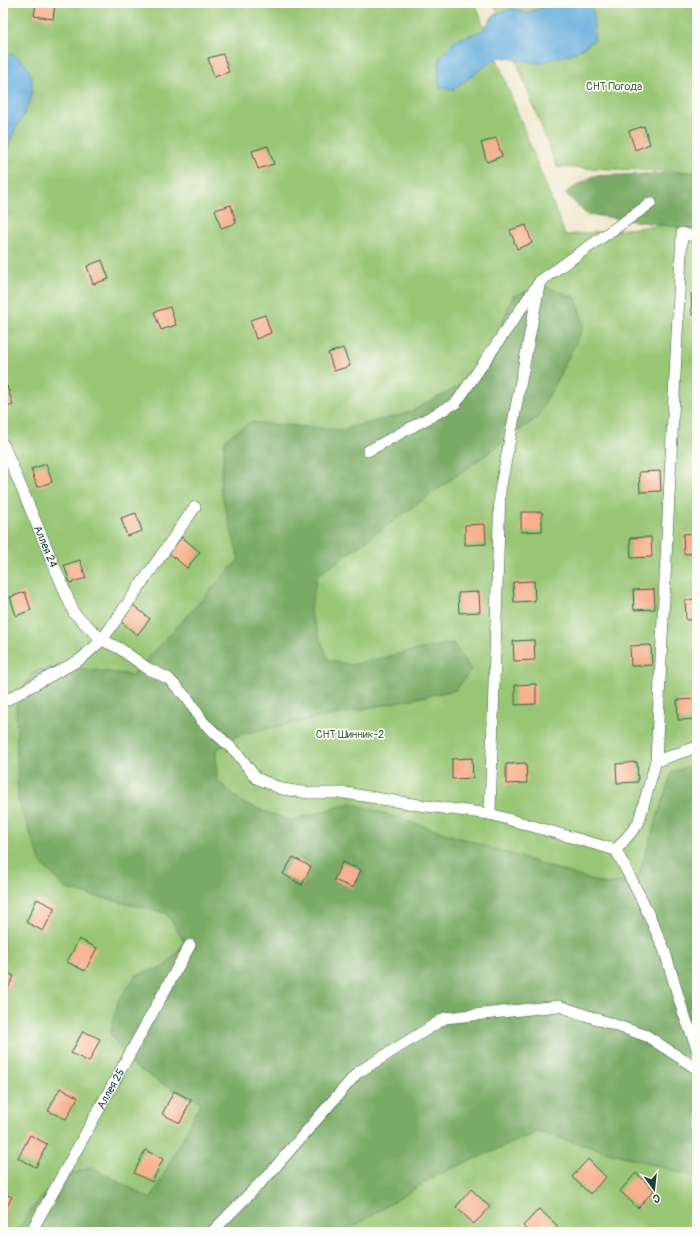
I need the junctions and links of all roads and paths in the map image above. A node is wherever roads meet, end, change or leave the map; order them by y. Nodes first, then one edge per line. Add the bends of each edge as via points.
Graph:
1 (652, 203) dead end
2 (697, 237) edge
3 (540, 281) junction
4 (3, 444) edge
5 (368, 451) dead end
6 (195, 507) dead end
7 (102, 640) junction
8 (3, 702) edge
9 (697, 747) edge
10 (656, 761) junction
11 (490, 814) junction
12 (616, 850) junction
13 (190, 945) dead end
14 (697, 1048) edge
15 (697, 1069) edge
16 (31, 1232) edge
17 (212, 1232) edge

1 - 3 lane
2 - 10 lane via 682,233
3 - 5 lane via 456,403
3 - 11 lane via 500,490
4 - 7 lane, Аллея 24 via 74,613
6 - 7 lane
7 - 8 lane via 80,658
7 - 11 lane, Аллея 24 via 169,680 188,700 203,722 236,753 256,778 282,789 309,793 345,793 419,806
9 - 10 lane
10 - 12 lane via 638,824
11 - 12 lane, Аллея 24
12 - 14 lane via 664,949
13 - 16 lane, Аллея 25
15 - 17 lane via 647,1036 559,1006 445,1018 357,1073 271,1172

